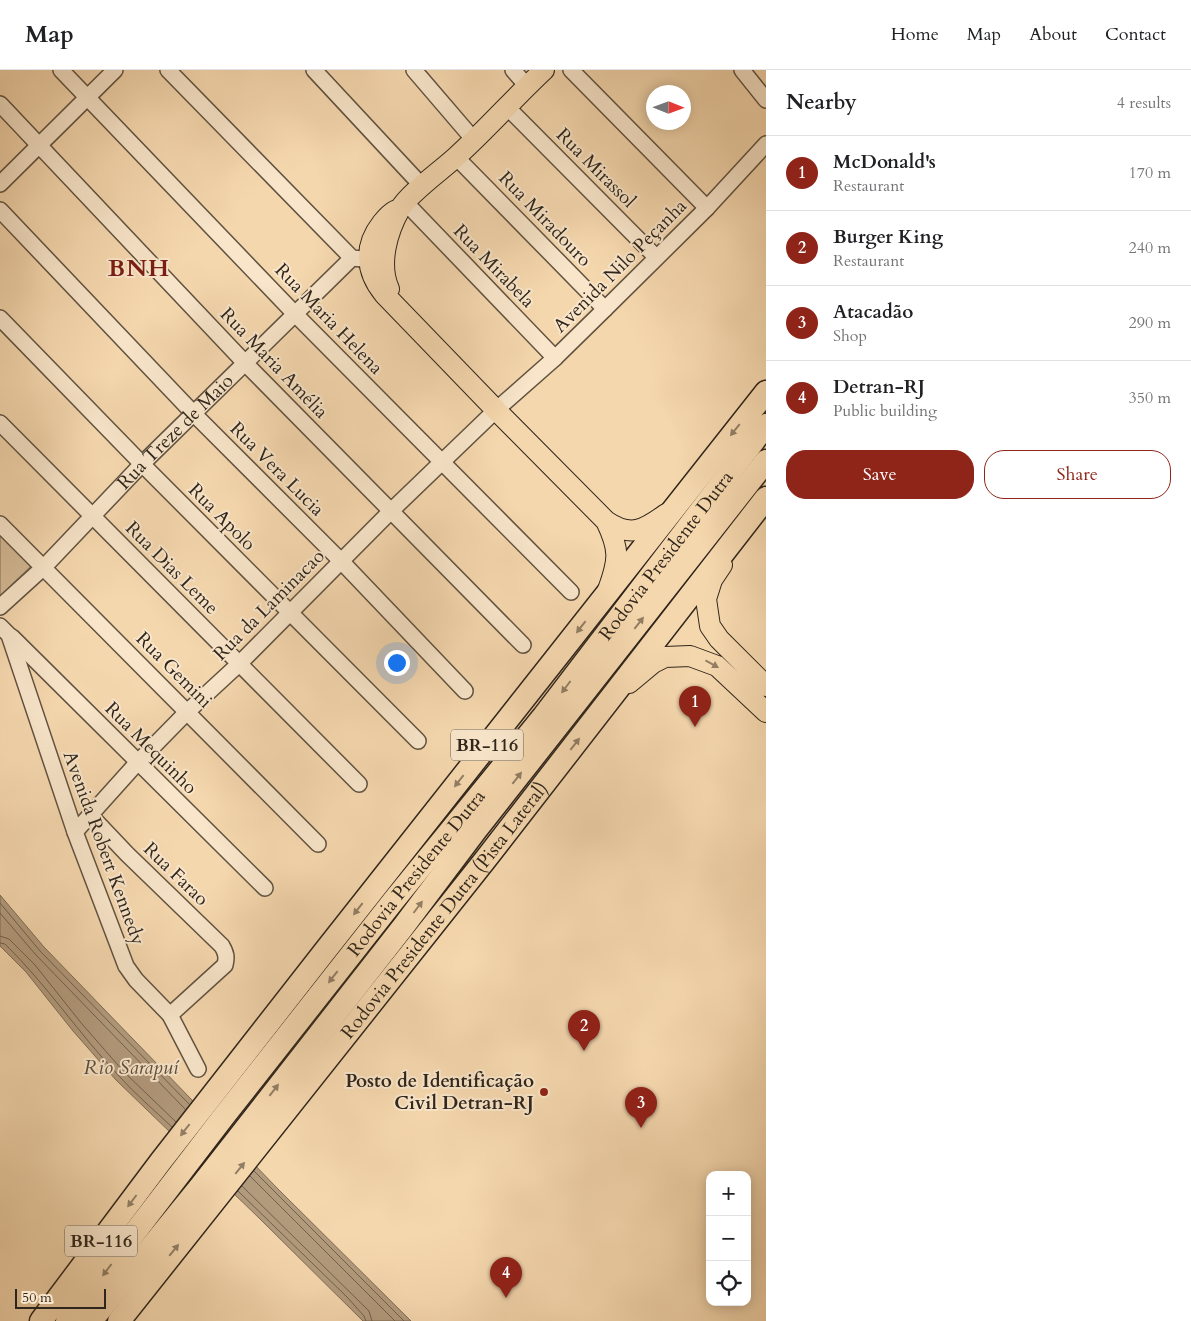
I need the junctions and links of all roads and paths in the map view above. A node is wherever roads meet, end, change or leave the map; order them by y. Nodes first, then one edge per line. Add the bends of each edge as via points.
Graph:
1 (61, 70) edge
2 (115, 70) edge
3 (168, 70) edge
4 (314, 70) edge
5 (414, 70) edge
6 (513, 70) edge
7 (544, 70) edge
8 (571, 70) edge
9 (742, 70) edge
10 (528, 86) junction
11 (88, 98) junction
12 (766, 100) edge
13 (0, 104) edge
14 (508, 108) junction
15 (474, 140) junction
16 (766, 144) edge
17 (39, 145) junction
18 (456, 157) junction
19 (0, 184) edge
20 (422, 186) junction
21 (403, 205) junction
22 (707, 208) junction
23 (0, 210) edge
24 (656, 258) junction
25 (360, 259) junction
26 (395, 306) junction
27 (605, 309) junction
28 (295, 314) junction
29 (0, 318) edge
30 (555, 358) junction
31 (246, 364) junction
32 (766, 392) edge
33 (496, 410) junction
34 (194, 414) junction
35 (0, 423) edge
36 (766, 426) edge
37 (766, 462) edge
38 (442, 463) junction
39 (142, 464) junction
40 (766, 498) edge
41 (674, 509) junction
42 (391, 511) junction
43 (92, 516) junction
44 (606, 521) junction
45 (0, 524) edge
46 (744, 528) junction
47 (341, 561) junction
48 (44, 567) junction
49 (571, 592) dead end
50 (606, 595) junction
51 (0, 607) edge
52 (290, 613) junction
53 (4, 630) edge
54 (722, 642) junction
55 (523, 646) dead end
56 (665, 657) junction
57 (239, 664) junction
58 (766, 686) edge
59 (465, 691) dead end
60 (614, 694) junction
61 (187, 712) junction
62 (766, 712) edge
63 (418, 741) dead end
64 (137, 763) junction
65 (359, 784) dead end
66 (90, 815) junction
67 (75, 832) junction
68 (318, 844) dead end
69 (265, 888) dead end
70 (170, 1015) junction
71 (198, 1069) dead end
72 (217, 1108) junction
73 (170, 1168) junction
74 (208, 1192) junction
75 (41, 1321) edge
76 (67, 1321) edge
77 (91, 1321) edge
78 (119, 1321) edge

1 - 11 street, Rua Maria Helena
2 - 11 street
3 - 25 street
4 - 20 street
5 - 15 street
6 - 10 street
7 - 10 main road
8 - 22 street
9 - 12 street
10 - 14 main road
11 - 17 street
11 - 28 street, Rua Maria Helena
13 - 17 street, Rua Maria Amélia
14 - 15 main road
14 - 24 street, Rua Mirassol
15 - 18 main road
16 - 22 street, Avenida Nilo Peçanha
17 - 19 street
17 - 31 street, Rua Maria Amélia
18 - 20 main road
18 - 27 street, Rua Miradouro
20 - 21 main road
21 - 25 main road via 389,216
21 - 26 main road via 389,235 384,258 386,281
21 - 30 street, Rua Mirabela
22 - 24 street, Avenida Nilo Peçanha
23 - 34 street, Rua Vera Lucia
24 - 27 street, Avenida Nilo Peçanha
25 - 26 main road
25 - 28 street, Rua Treze de Maio
26 - 33 main road
27 - 30 street, Avenida Nilo Peçanha
28 - 31 street, Rua Treze de Maio
28 - 38 street, Rua Maria Helena
29 - 39 street, Rua Apolo
30 - 33 street, Avenida Nilo Peçanha
31 - 34 street, Rua Treze de Maio
31 - 42 street, Rua Maria Amélia
32 -> 41 highway, BR-116
33 - 38 street, Rua da Laminacao
33 - 44 main road
34 - 39 street, Rua Treze de Maio
34 - 47 street, Rua Vera Lucia
35 - 43 street, Rua Dias Leme
36 -> 72 highway, Rodovia Presidente Dutra / BR-116 via 543,717 394,900
74 -> 37 highway, Rodovia Presidente Dutra / BR-116 via 244,1128
38 - 42 street, Rua da Laminacao
38 - 49 street, Rua Maria Helena
39 - 43 street, Rua Treze de Maio
39 - 52 street, Rua Apolo
40 - 46 highway, Rodovia Presidente Dutra (Pista Lateral) / BR-116
41 - 44 main road via 649,527 636,531 622,530
41 - 50 highway, BR-116
42 - 47 street, Rua da Laminacao
42 - 55 street, Rua Maria Amélia
43 - 48 street, Rua Treze de Maio
43 - 57 street, Rua Dias Leme
44 - 50 main road via 617,550 616,565
45 - 48 street, Rua Gemini
46 - 54 main road via 712,580 706,599 710,626
46 - 60 highway, Rodovia Presidente Dutra (Pista Lateral) / BR-116
47 - 52 street, Rua da Laminacao
47 - 59 street, Rua Vera Lucia
48 - 51 street, Rua Treze de Maio
48 - 61 street, Rua Gemini
50 -> 72 highway, BR-116
52 - 57 street, Rua da Laminacao
52 - 63 street, Rua Apolo
53 - 64 street, Rua Mequinho
53 - 67 street, Avenida Robert Kennedy
54 - 56 main road via 683,645
54 - 58 main road
56 - 60 main road
56 -> 62 main road via 690,656 711,663
57 - 61 street, Rua da Laminacao
57 - 65 street, Rua Dias Leme
74 -> 60 highway, Rodovia Presidente Dutra (Pista Lateral) / BR-116 via 264,1138
61 - 64 street, Rua da Laminacao
61 - 68 street, Rua Gemini
64 - 66 street, Rua da Laminacao
64 - 69 street, Rua Mequinho
66 - 67 street, Rua da Laminacao
66 - 70 street, Rua Farao via 222,946 225,965
67 - 70 street, Avenida Robert Kennedy via 126,966
70 - 71 street, Avenida Robert Kennedy
72 -> 73 highway, Rodovia Presidente Dutra / BR-116
73 -> 75 highway, BR-116
73 -> 76 highway, Rodovia Presidente Dutra / BR-116
74 - 77 highway, Rodovia Presidente Dutra / BR-116
78 -> 74 highway, Rodovia Presidente Dutra (Pista Lateral) / BR-116

